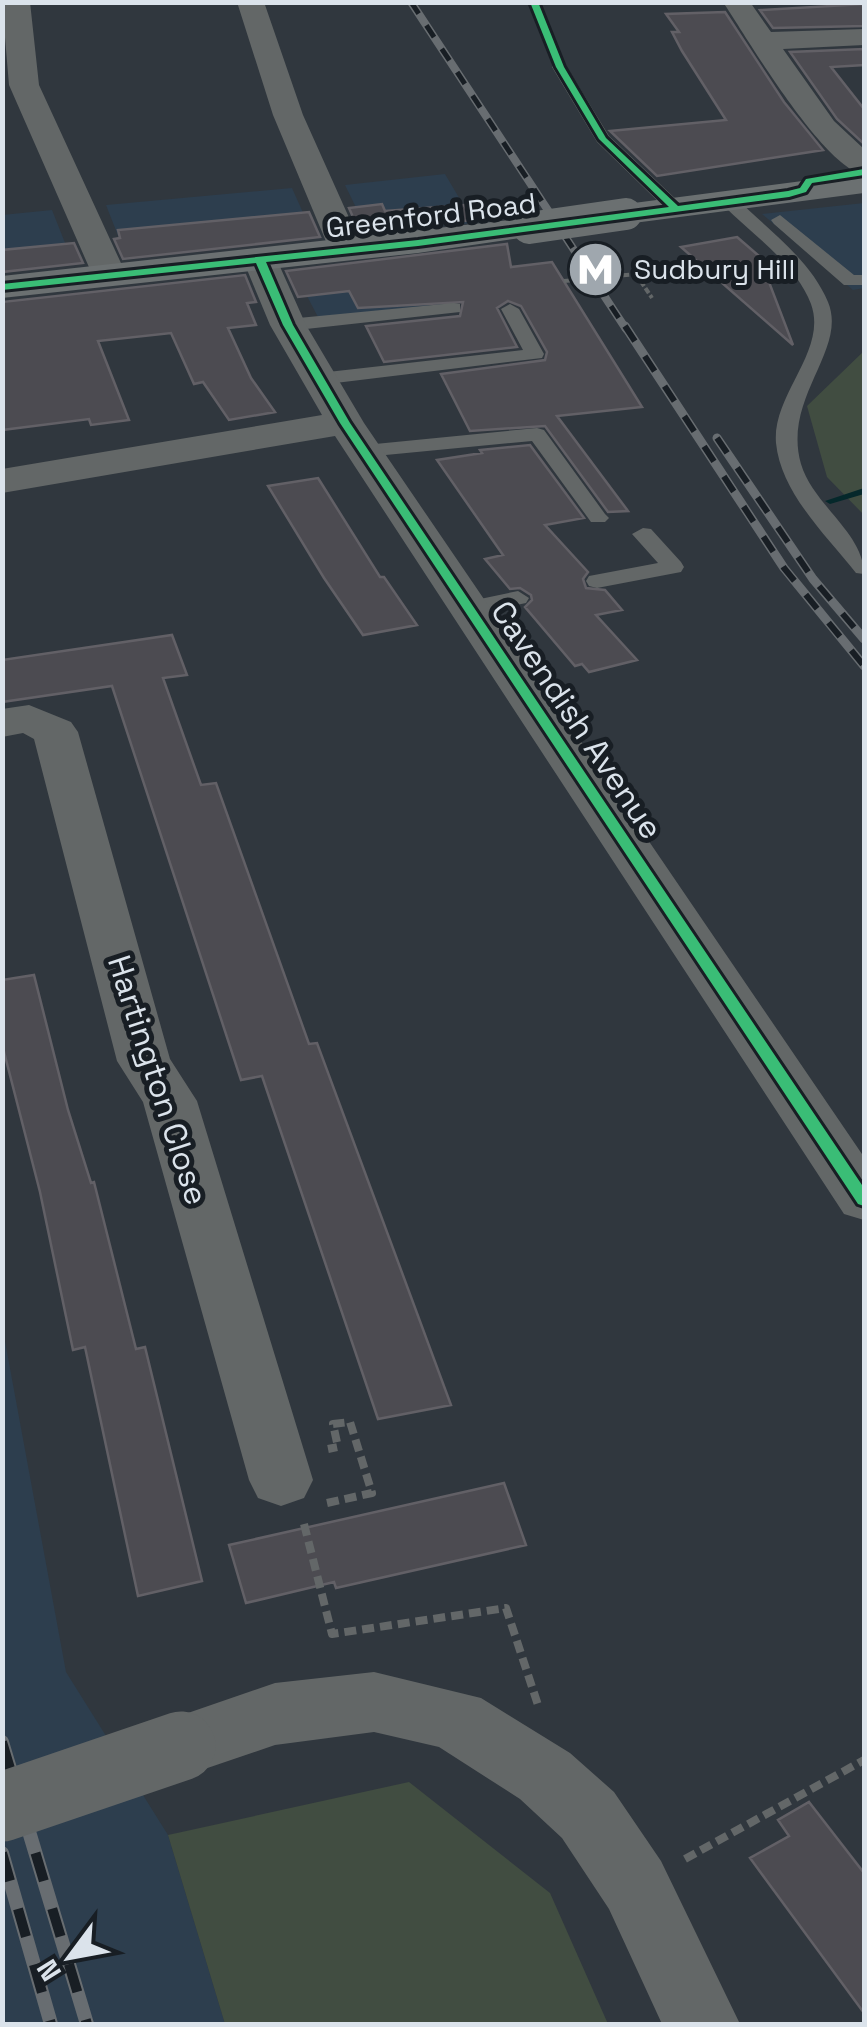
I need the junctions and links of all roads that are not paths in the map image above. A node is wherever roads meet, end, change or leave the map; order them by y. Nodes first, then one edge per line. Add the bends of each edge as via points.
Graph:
1 (16, 2) edge
2 (250, 2) edge
3 (736, 2) edge
4 (864, 37) edge
5 (764, 41) junction
6 (560, 67) dead end
7 (864, 166) edge
8 (864, 183) edge
9 (730, 202) junction
10 (675, 208) junction
11 (780, 220) dead end
12 (347, 251) junction
13 (260, 260) junction
14 (109, 274) junction
15 (864, 280) edge
16 (2, 287) edge
17 (454, 308) dead end
18 (510, 310) dead end
19 (288, 325) junction
20 (319, 379) junction
21 (355, 437) junction
22 (2, 481) edge
23 (598, 518) dead end
24 (643, 534) dead end
25 (864, 568) edge
26 (597, 581) dead end
27 (518, 598) dead end
28 (469, 608) junction
29 (2, 723) edge
30 (864, 1200) edge
31 (293, 1489) road end
32 (2, 1807) edge
33 (701, 2024) edge

1 - 14 street via 24,84
2 - 12 street via 288,116
3 - 5 street
4 - 5 street
5 - 7 street via 823,127
6 - 10 lane via 603,139
8 - 9 main road, Greenford Road
9 - 10 main road, Greenford Road
9 - 25 lane via 803,277 823,309 821,338 788,403 785,435 810,500
10 - 12 main road, Greenford Road, bridge
11 - 15 lane via 850,281
12 - 13 main road, Greenford Road
13 - 14 main road, Greenford Road
13 - 19 street, Cavendish Avenue
14 - 16 main road, Greenford Road
17 - 19 lane
18 - 20 lane via 535,354
19 - 20 street, Cavendish Avenue
20 - 21 street, Cavendish Avenue
21 - 22 street via 215,444
21 - 23 lane via 537,434
21 - 28 street, Cavendish Avenue
24 - 26 lane via 673,567
27 - 28 lane
28 - 30 street, Cavendish Avenue
29 - 31 street, Hartington Close via 28,719 55,732 144,1061 170,1101
32 - 33 street, bridge via 275,1714 374,1702 456,1720 545,1776 588,1815 635,1886

